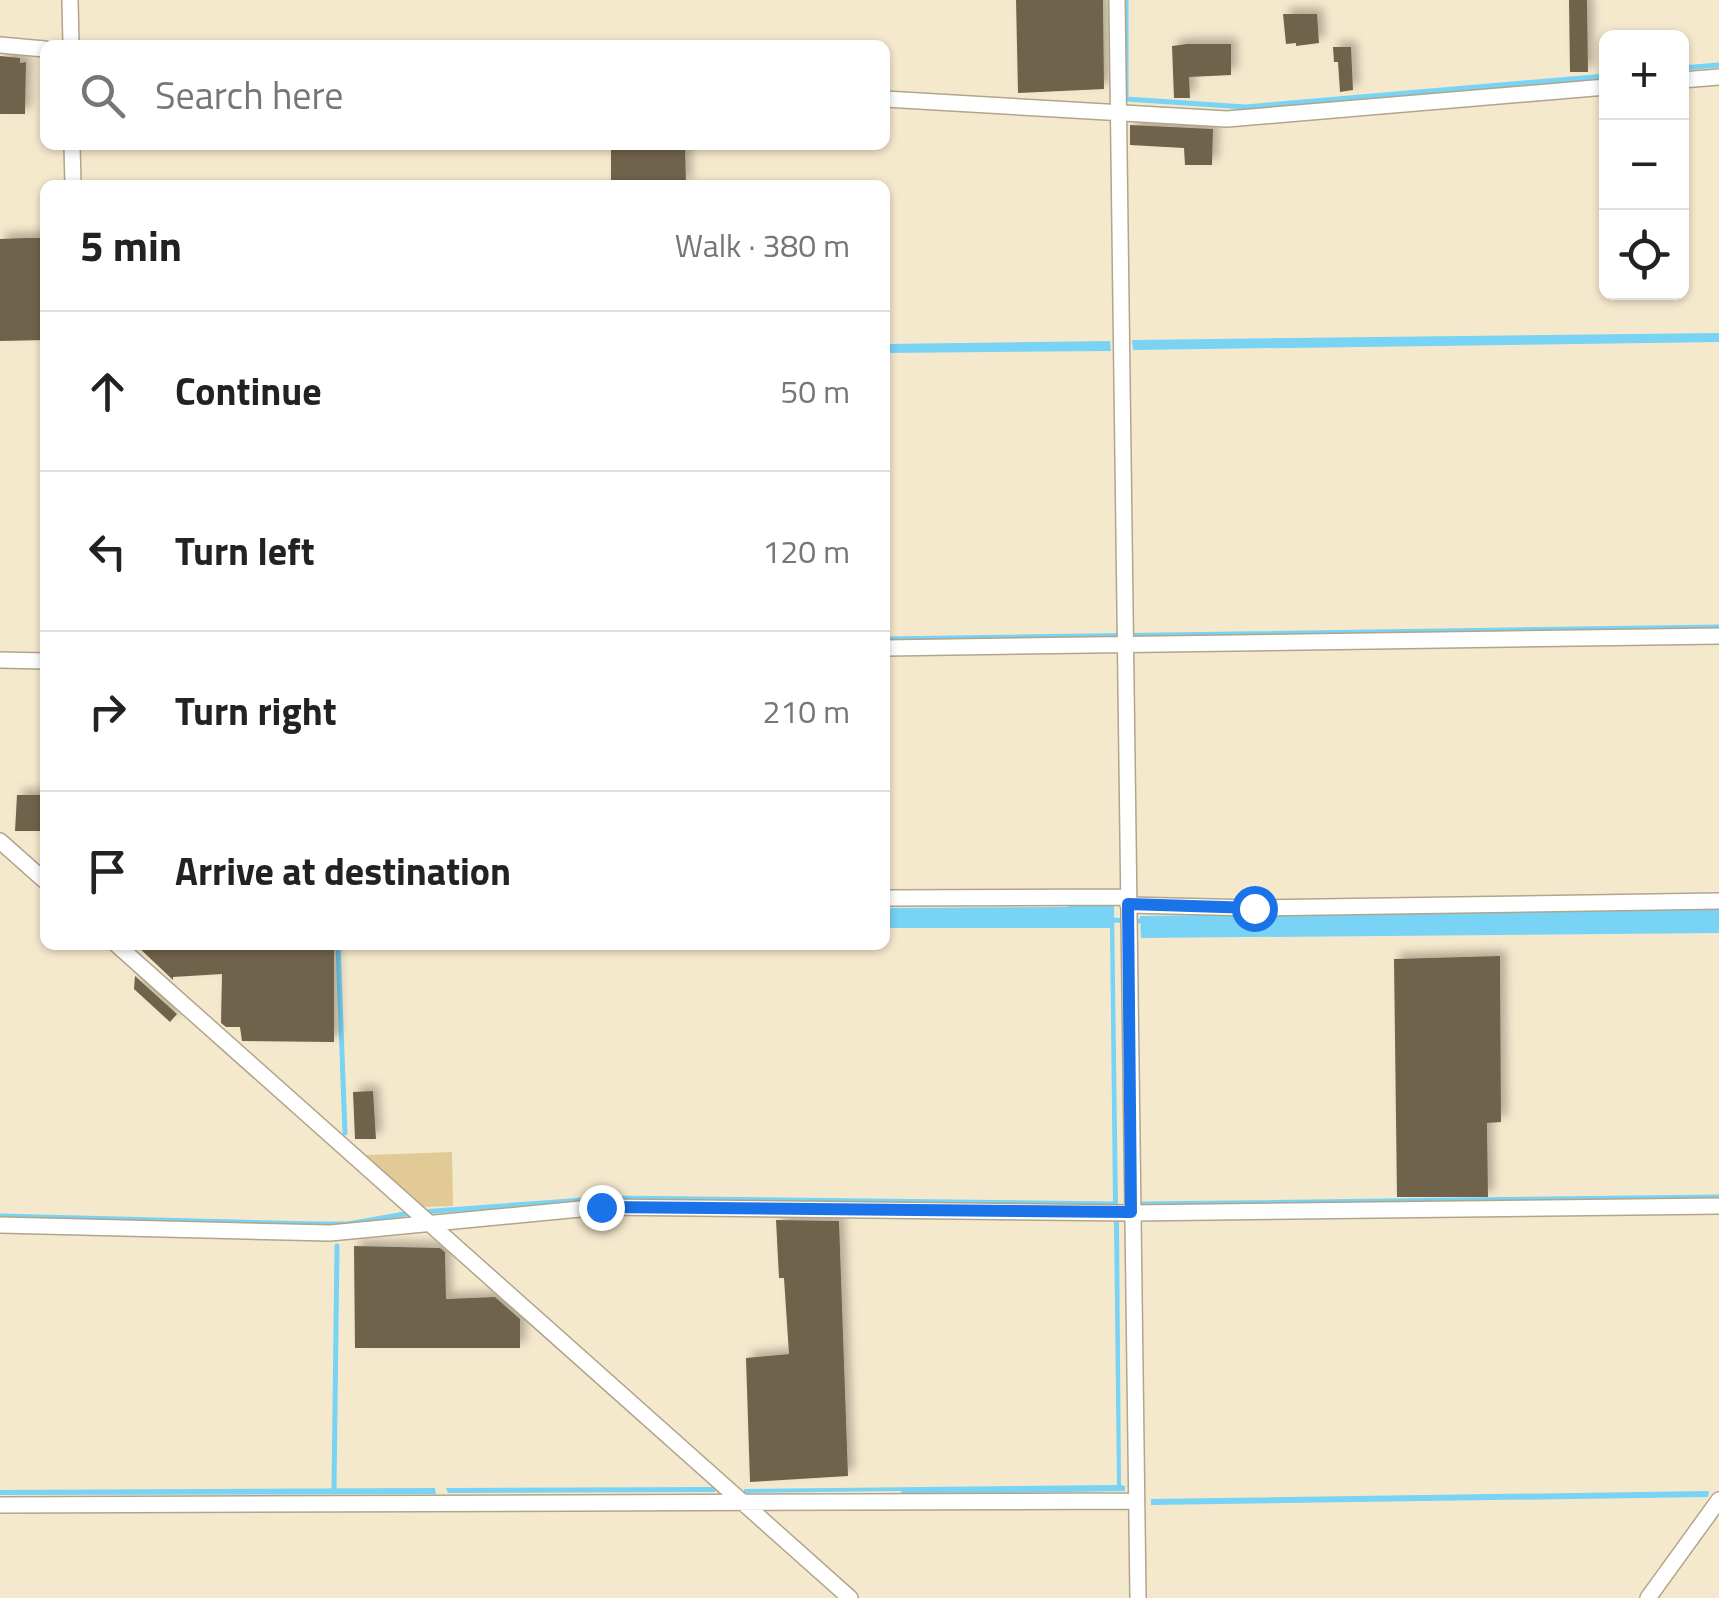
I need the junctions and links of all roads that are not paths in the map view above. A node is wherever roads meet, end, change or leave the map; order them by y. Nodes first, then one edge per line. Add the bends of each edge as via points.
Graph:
1 (70, 0) edge
2 (1117, 0) edge
3 (71, 40) edge
4 (0, 45) edge
5 (40, 49) edge
6 (1719, 77) edge
7 (1689, 79) edge
8 (1599, 87) edge
9 (890, 98) edge
10 (1118, 112) junction
11 (72, 150) edge
12 (73, 180) edge
13 (1719, 636) edge
14 (1126, 644) junction
15 (890, 648) edge
16 (0, 660) edge
17 (40, 661) edge
18 (0, 841) edge
19 (40, 877) edge
20 (890, 898) edge
21 (1719, 901) edge
22 (1128, 903) junction
23 (123, 950) edge
24 (1719, 1206) edge
25 (1131, 1212) junction
26 (430, 1222) junction
27 (0, 1225) edge
28 (1719, 1500) edge
29 (1136, 1501) junction
30 (744, 1502) junction
31 (0, 1505) edge
32 (850, 1598) edge
33 (1138, 1598) edge
34 (1648, 1598) edge

1 - 3 street
2 - 10 street
4 - 5 street
6 - 7 street
8 - 10 street via 1228,119
9 - 10 street
10 - 14 street
11 - 12 street
13 - 14 street
14 - 15 street
14 - 22 street
16 - 17 street
18 - 19 street
20 - 22 street
21 - 22 street via 1254,908
22 - 25 street
23 - 26 street
24 - 25 street
25 - 26 street via 601,1207
25 - 29 street
26 - 27 street via 330,1233
26 - 30 street
28 - 34 street
29 - 30 street
29 - 33 street
30 - 31 street
30 - 32 street

